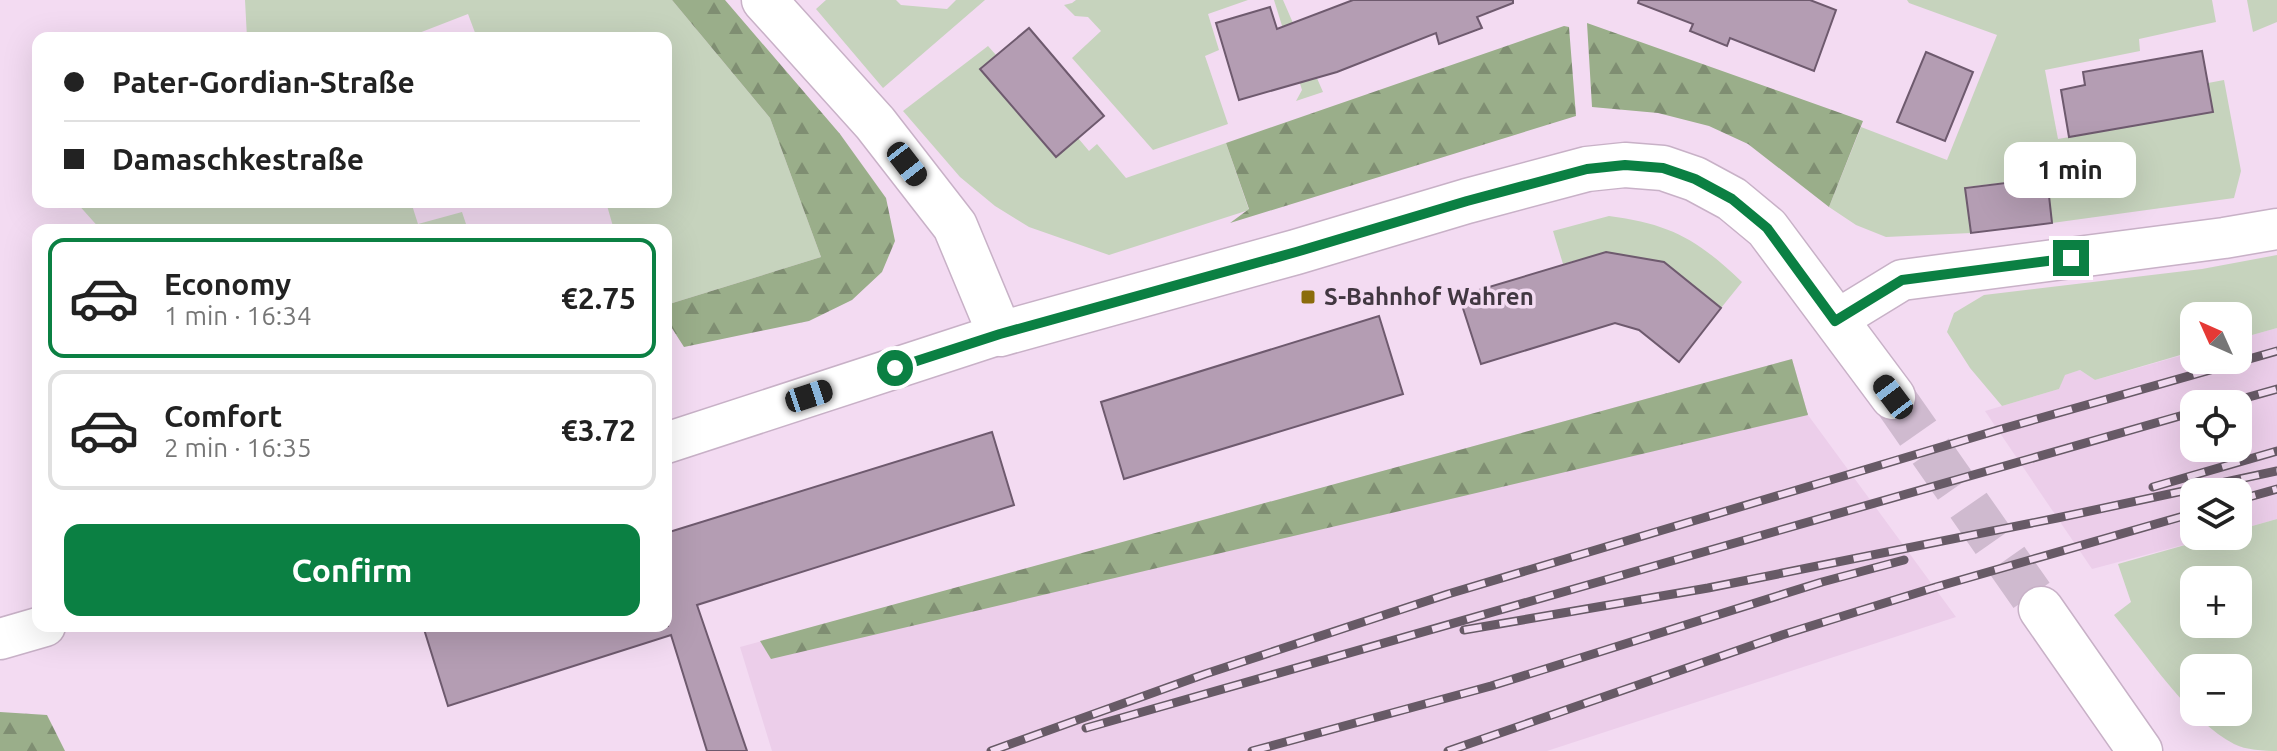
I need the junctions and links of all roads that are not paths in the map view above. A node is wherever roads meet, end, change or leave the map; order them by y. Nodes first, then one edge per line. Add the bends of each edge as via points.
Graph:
1 (764, 0) edge
2 (2277, 229) edge
3 (1835, 321) junction
4 (1000, 334) junction
5 (1893, 397) tunnel mouth
6 (672, 441) edge
7 (2041, 609) tunnel mouth
8 (32, 630) edge
9 (0, 639) edge
10 (2140, 751) edge

1 - 4 street via 875,123 955,226
2 - 3 street via 1902,280
3 - 4 street via 1767,228 1732,199 1663,168 1625,165 1587,169 1467,201
3 - 5 street
4 - 6 street
7 - 10 street
8 - 9 street

